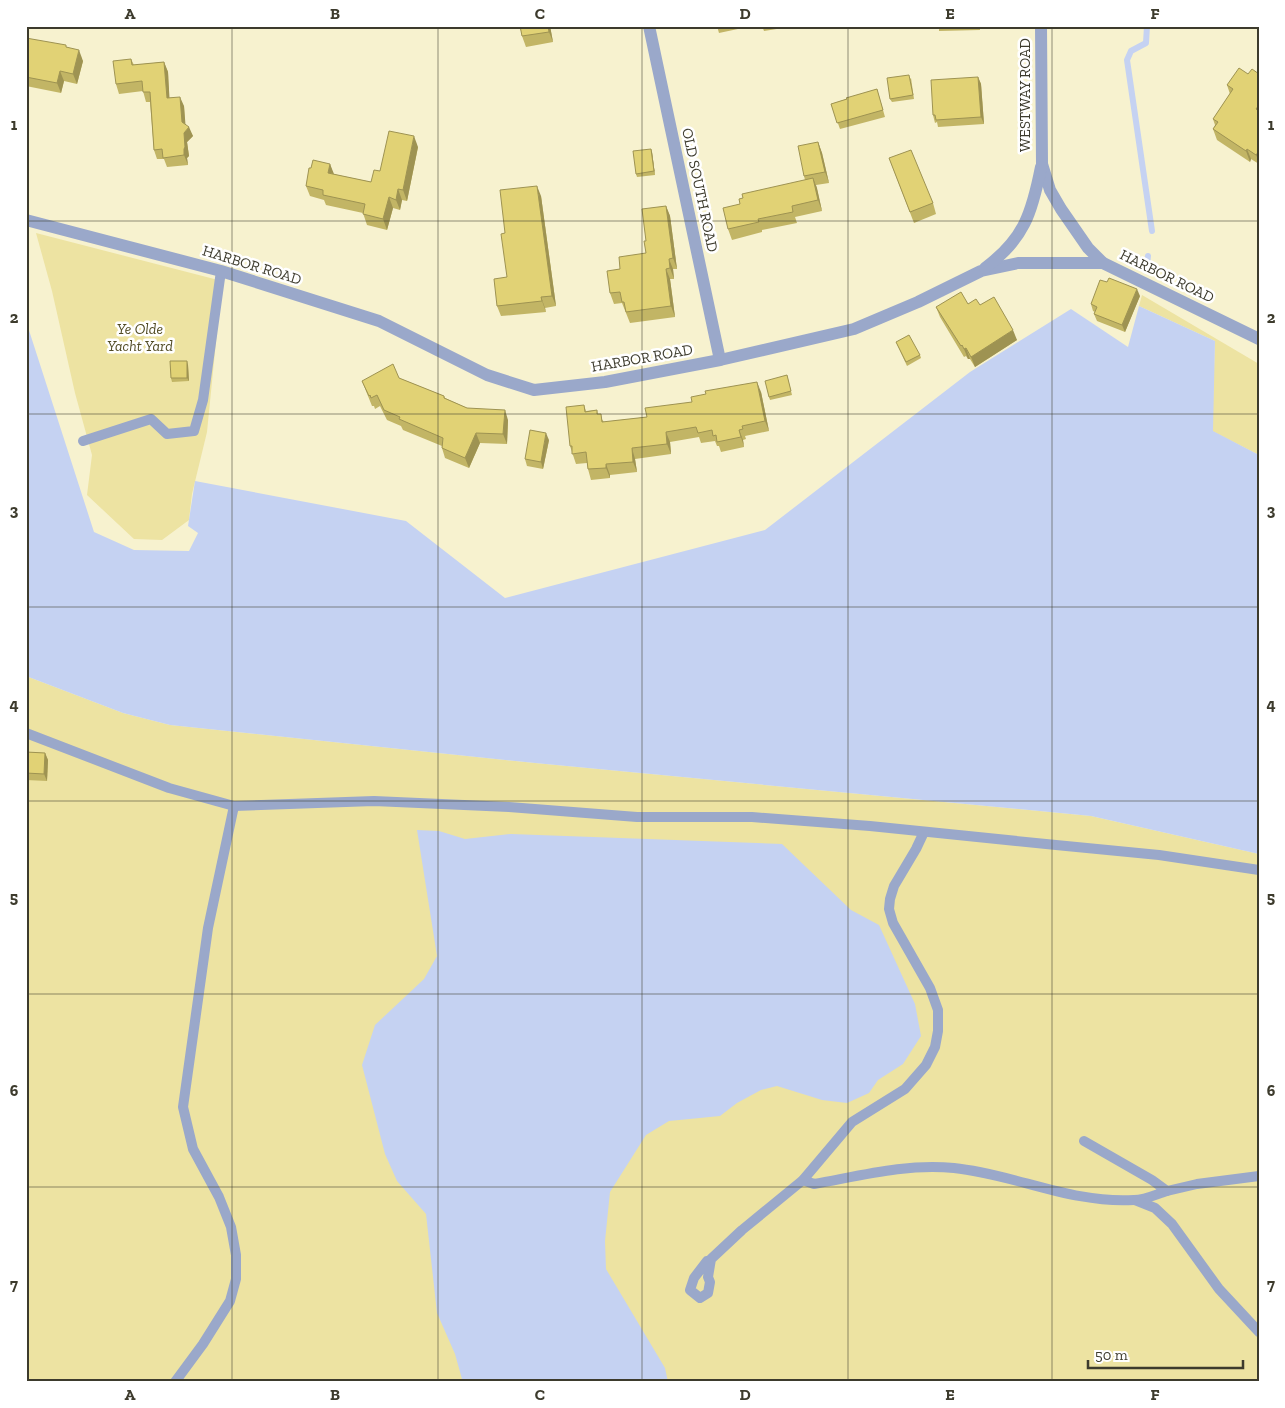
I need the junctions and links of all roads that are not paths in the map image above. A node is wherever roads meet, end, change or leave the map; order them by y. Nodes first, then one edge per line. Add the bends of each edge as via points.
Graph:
1 (649, 26) edge
2 (1041, 26) edge
3 (1042, 164) junction
4 (26, 220) edge
5 (1103, 263) junction
6 (220, 271) junction
7 (981, 271) junction
8 (1259, 339) edge
9 (720, 360) junction
10 (83, 440) dead end
11 (26, 733) edge
12 (234, 806) junction
13 (924, 832) junction
14 (1259, 870) edge
15 (1084, 1141) dead end
16 (1259, 1176) edge
17 (803, 1180) junction
18 (1167, 1192) junction
19 (1135, 1200) junction
20 (707, 1261) dead end
21 (1259, 1332) edge
22 (174, 1382) edge

1 - 9 street, OLD SOUTH ROAD
2 - 3 street, WESTWAY ROAD
3 - 5 street, WESTWAY ROAD via 1050,190 1061,209 1088,248
3 - 7 street, WESTWAY ROAD via 1026,223 1002,255
4 - 6 street, HARBOR ROAD
5 - 7 street, HARBOR ROAD via 1018,263
5 - 8 street, HARBOR ROAD
6 - 9 street, HARBOR ROAD via 379,321 487,375 534,390 604,382
6 - 10 lane via 203,400 194,432 166,434 151,419
7 - 9 street, HARBOR ROAD via 854,329
11 - 12 lane via 169,788
12 - 13 lane via 374,801 637,817 752,817
12 - 22 lane via 208,928 183,1107 193,1149 231,1227 236,1279 230,1301
13 - 14 lane via 1158,855
13 - 17 lane via 894,886 889,909 893,924 930,988 938,1010 935,1047 926,1065 905,1089 852,1122
15 - 18 lane
16 - 18 lane via 1196,1184
17 - 19 lane via 814,1184 895,1170 953,1168 1093,1198
17 - 20 lane via 712,1259 708,1293 700,1298 690,1290 694,1278
18 - 19 lane
19 - 21 lane via 1155,1208 1172,1224 1219,1289

